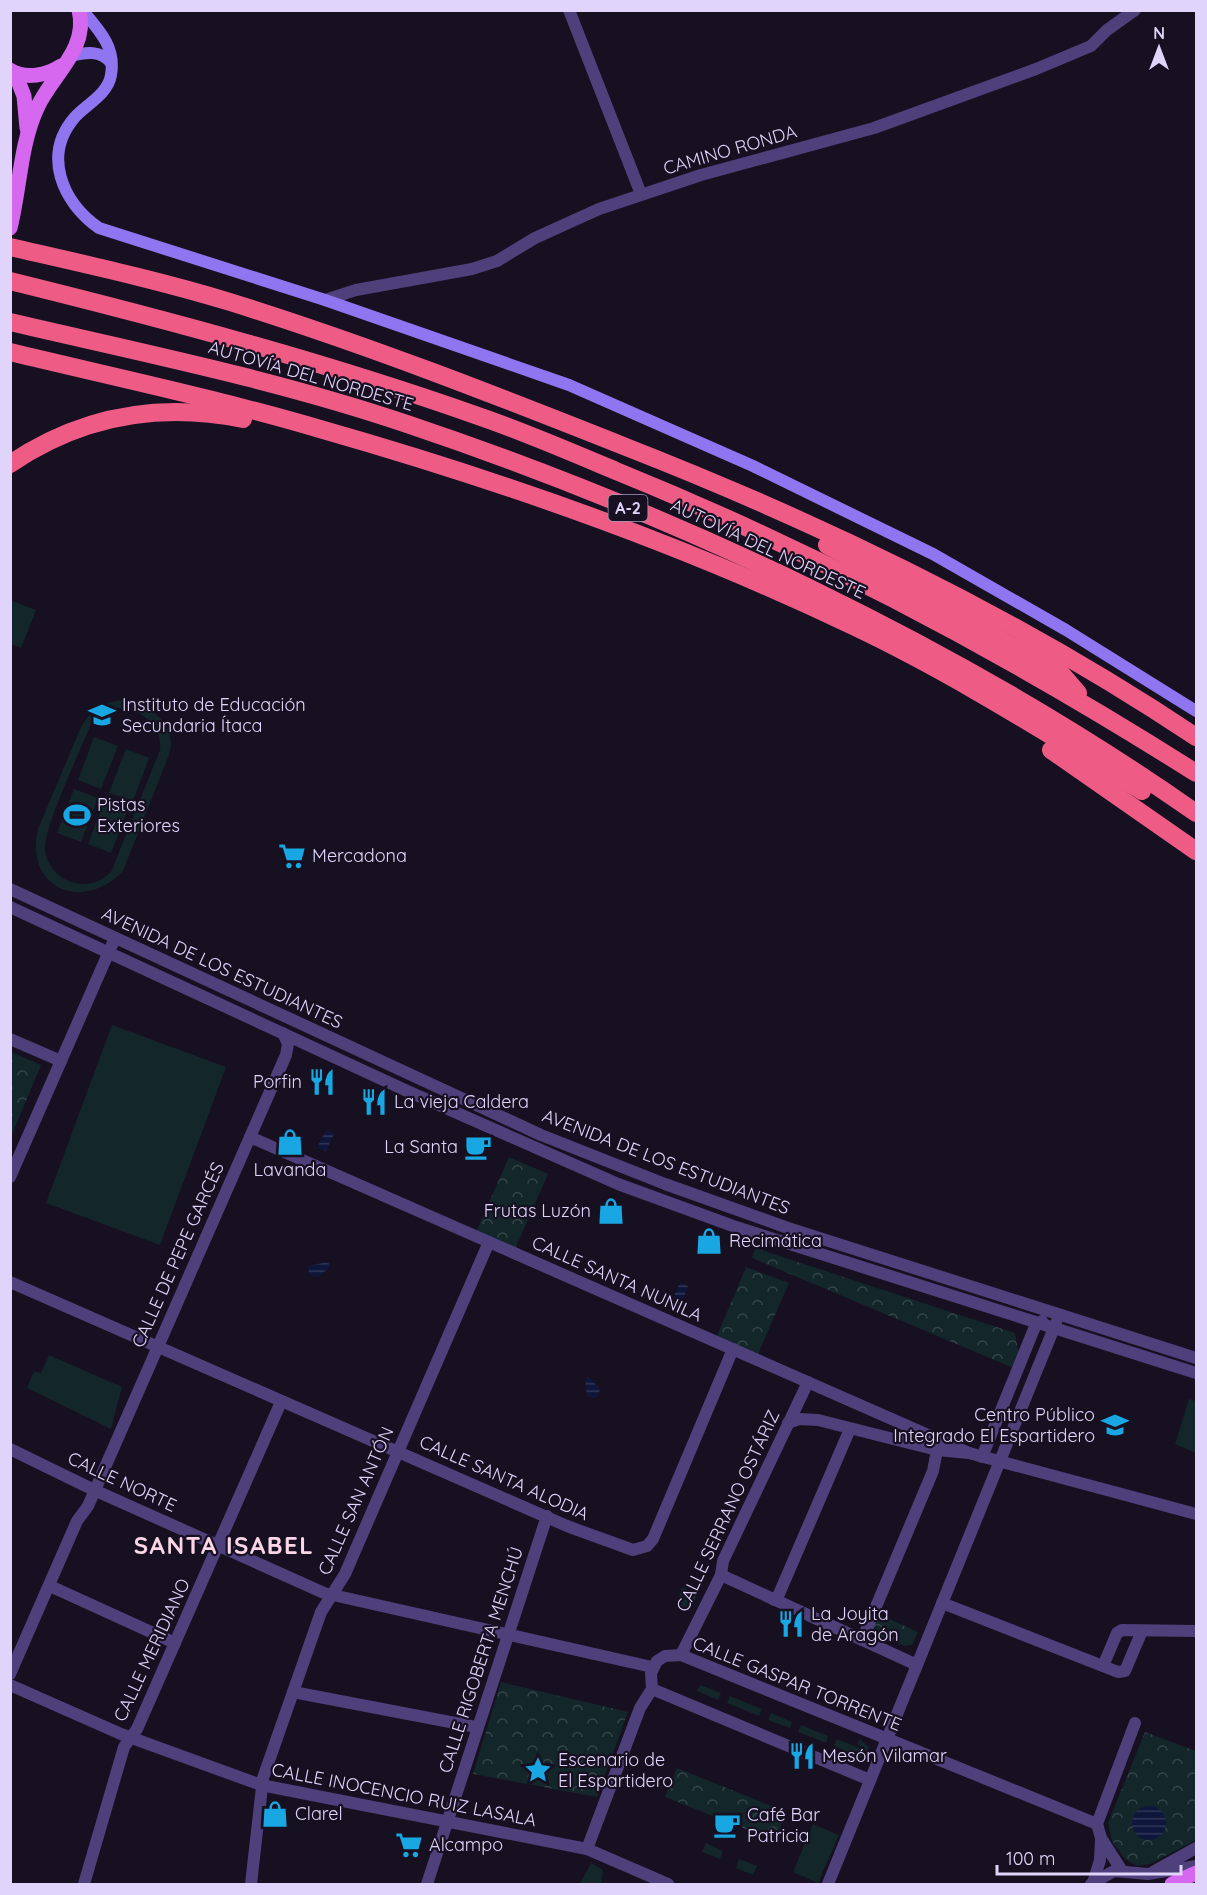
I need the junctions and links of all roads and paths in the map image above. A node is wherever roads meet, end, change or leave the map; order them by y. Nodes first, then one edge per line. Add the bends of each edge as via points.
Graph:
1 (80, 10) edge
2 (569, 10) edge
3 (1135, 10) edge
4 (68, 60) junction
5 (111, 63) junction
6 (13, 71) edge
7 (28, 131) junction
8 (641, 194) junction
9 (10, 228) edge
10 (10, 247) edge
11 (10, 281) edge
12 (325, 300) junction
13 (10, 322) edge
14 (10, 352) edge
15 (319, 428) junction
16 (626, 447) junction
17 (10, 464) edge
18 (642, 538) junction
19 (1087, 703) junction
20 (1197, 711) edge
21 (1197, 737) edge
22 (1197, 773) edge
23 (1197, 813) edge
24 (1197, 826) edge
25 (1197, 851) edge
26 (10, 889) edge
27 (11, 911) edge
28 (115, 938) junction
29 (106, 954) junction
30 (284, 1033) junction
31 (10, 1039) edge
32 (61, 1061) junction
33 (250, 1137) junction
34 (10, 1177) edge
35 (489, 1242) junction
36 (10, 1282) edge
37 (1060, 1313) junction
38 (1036, 1324) junction
39 (1054, 1330) junction
40 (158, 1346) junction
41 (733, 1349) junction
42 (1197, 1358) edge
43 (1197, 1373) edge
44 (808, 1382) junction
45 (281, 1402) junction
46 (789, 1423) junction
47 (850, 1429) junction
48 (10, 1449) edge
49 (937, 1450) junction
50 (399, 1451) junction
51 (976, 1455) junction
52 (1000, 1464) junction
53 (94, 1490) junction
54 (1197, 1514) edge
55 (547, 1516) junction
56 (219, 1547) junction
57 (721, 1575) junction
58 (50, 1586) junction
59 (332, 1595) junction
60 (774, 1600) junction
61 (942, 1603) junction
62 (1142, 1631) junction
63 (1197, 1631) edge
64 (507, 1635) junction
65 (862, 1640) junction
66 (175, 1643) junction
67 (681, 1655) junction
68 (917, 1665) junction
69 (1103, 1666) junction
70 (652, 1667) junction
71 (10, 1674) edge
72 (10, 1684) edge
73 (652, 1689) junction
74 (293, 1692) junction
75 (1135, 1723) dead end
76 (471, 1726) dead end
77 (132, 1738) junction
78 (887, 1740) junction
79 (870, 1780) junction
80 (261, 1785) junction
81 (447, 1821) junction
82 (1097, 1824) junction
83 (1101, 1838) junction
84 (1197, 1848) edge
85 (587, 1849) junction
86 (1197, 1866) edge
87 (1197, 1873) edge
88 (1136, 1876) edge
89 (84, 1884) edge
90 (251, 1884) edge
91 (427, 1884) edge
92 (668, 1884) edge
93 (828, 1884) edge
94 (1092, 1884) edge
95 (1172, 1884) edge

1 - 4 main road via 82,30
1 - 5 main road via 107,41
2 - 8 street
3 - 8 street, CAMINO RONDA via 1091,46 1036,69 874,128
4 - 5 main road via 95,53
4 - 6 main road via 43,74
4 - 7 main road via 45,93
5 - 12 main road via 106,88 75,117 59,148 60,180 77,210 109,232
6 - 7 main road via 24,96
7 - 9 main road
8 - 12 street, CAMINO RONDA via 535,238 497,261
10 - 16 highway via 238,305 367,346
11 - 19 highway, AUTOVÍA DEL NORDESTE / A-2 via 218,334 480,416 712,510 826,562
12 - 20 main road via 569,385 753,466 933,554
13 - 23 highway, AUTOVÍA DEL NORDESTE / A-2 via 275,385 405,423 582,488 853,610 967,670
14 - 15 highway
15 - 17 highway via 282,429 182,411 134,414 70,431
15 - 18 highway via 489,482
16 - 19 highway via 796,527 977,625 1059,672
16 - 21 highway via 800,519 992,613 1132,694
18 - 24 highway via 769,587 857,628 1002,707
18 - 25 highway via 848,636 954,692 1057,753
19 - 22 highway, AUTOVÍA DEL NORDESTE / A-2
26 - 28 street, AVENIDA DE LOS ESTUDIANTES
27 - 29 street, AVENIDA DE LOS ESTUDIANTES
28 - 29 street
28 - 37 street, AVENIDA DE LOS ESTUDIANTES via 541,1135 788,1228
29 - 30 street, AVENIDA DE LOS ESTUDIANTES
29 - 32 street
30 - 33 street, CALLE DE PEPE GARCÉS via 287,1051
30 - 38 street, AVENIDA DE LOS ESTUDIANTES via 618,1184 733,1226
31 - 32 street
32 - 34 street
33 - 35 street, CALLE SANTA NUNILA
33 - 40 street, CALLE DE PEPE GARCÉS
35 - 41 street, CALLE SANTA NUNILA
35 - 50 street, CALLE SAN ANTÓN
36 - 40 street, CALLE SANTA ALODIA
37 - 38 street
37 - 39 street
37 - 42 street, AVENIDA DE LOS ESTUDIANTES
38 - 39 street, AVENIDA DE LOS ESTUDIANTES
38 - 51 street
39 - 43 street, AVENIDA DE LOS ESTUDIANTES
39 - 52 street
40 - 45 street, CALLE SANTA ALODIA
40 - 53 street, CALLE DE PEPE GARCÉS
41 - 44 street, CALLE SANTA NUNILA
41 - 55 street, CALLE SANTA ALODIA via 647,1546 640,1550 624,1548
44 - 46 street, CALLE SERRANO OSTÁRIZ
44 - 51 street, CALLE SANTA NUNILA
45 - 50 street, CALLE SANTA ALODIA
45 - 56 street, CALLE MERIDIANO
46 - 47 street via 807,1419
46 - 57 street, CALLE SERRANO OSTÁRIZ via 723,1561
47 - 49 street
47 - 60 street
48 - 53 street, CALLE NORTE
49 - 51 street
49 - 65 street via 933,1471
50 - 55 street, CALLE SANTA ALODIA
50 - 59 street, CALLE SAN ANTÓN via 343,1579
51 - 52 street
52 - 54 street
52 - 61 street
53 - 56 street, CALLE NORTE
53 - 58 street, CALLE DE PEPE GARCÉS
55 - 64 street, CALLE RIGOBERTA MENCHÚ
56 - 59 street
56 - 66 street, CALLE MERIDIANO
57 - 60 street
57 - 67 street, CALLE SERRANO OSTÁRIZ
58 - 66 street
58 - 71 street, CALLE DE PEPE GARCÉS
59 - 64 street
59 - 74 street, CALLE SAN ANTÓN via 321,1612
60 - 65 street
61 - 68 street
61 - 69 street
62 - 63 street
62 - 69 street via 1117,1633
62 - 69 street via 1125,1671
64 - 70 street
64 - 81 street, CALLE RIGOBERTA MENCHÚ
65 - 68 street
66 - 77 street, CALLE MERIDIANO
67 - 70 street, CALLE GASPAR TORRENTE via 660,1658
67 - 78 street, CALLE GASPAR TORRENTE
68 - 78 street
70 - 73 street
72 - 77 street, CALLE INOCENCIO RUIZ LASALA
73 - 79 street
73 - 85 street via 640,1708
74 - 76 street
74 - 80 street, CALLE SAN ANTÓN
75 - 82 street
77 - 80 street, CALLE INOCENCIO RUIZ LASALA
77 - 89 street, CALLE MERIDIANO via 124,1747
78 - 79 street
78 - 82 street, CALLE GASPAR TORRENTE
79 - 93 street
80 - 81 street, CALLE INOCENCIO RUIZ LASALA
80 - 90 street, CALLE SAN ANTÓN
81 - 85 street, CALLE INOCENCIO RUIZ LASALA
81 - 91 street, CALLE RIGOBERTA MENCHÚ
82 - 83 street
83 - 88 street
83 - 94 street via 1100,1860
84 - 88 street
85 - 92 street, CALLE INOCENCIO RUIZ LASALA
86 - 88 street
87 - 95 main road
88 - 94 street via 1107,1874

